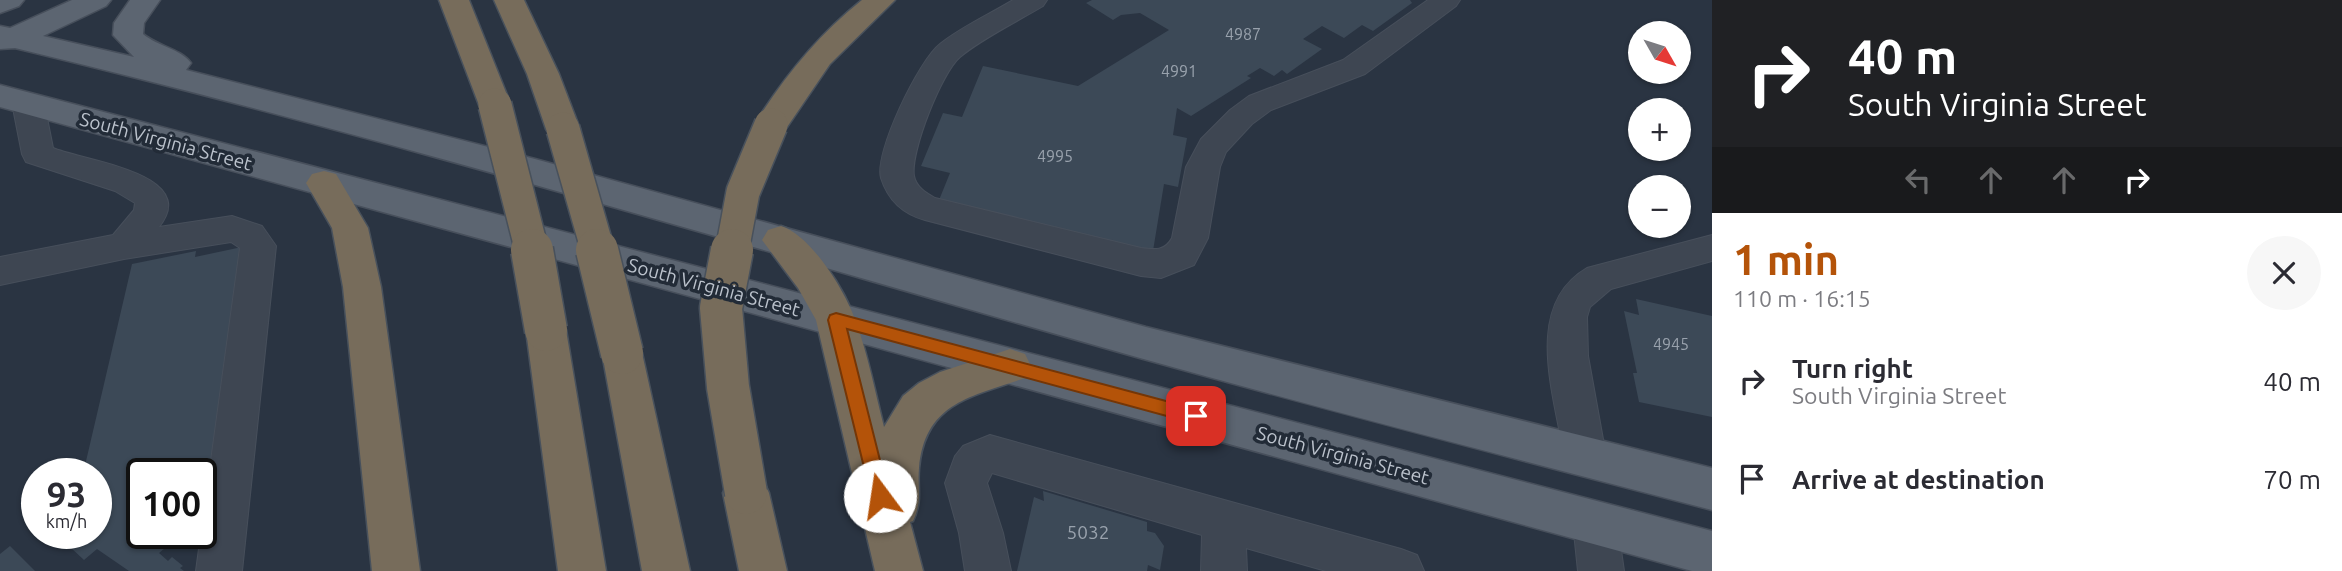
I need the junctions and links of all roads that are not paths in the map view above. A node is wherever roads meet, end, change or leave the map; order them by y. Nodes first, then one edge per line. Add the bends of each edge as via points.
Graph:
1 (9, 0) edge
2 (96, 0) edge
3 (145, 0) edge
4 (454, 0) edge
5 (509, 0) edge
6 (880, 0) edge
7 (1033, 0) edge
8 (1446, 0) edge
9 (3, 30) edge
10 (14, 100) edge
11 (298, 109) junction
12 (324, 183) junction
13 (131, 238) junction
14 (781, 240) junction
15 (1706, 255) edge
16 (0, 271) edge
17 (836, 320) junction
18 (1010, 366) junction
19 (1585, 456) junction
20 (1712, 489) edge
21 (1224, 520) junction
22 (1595, 523) junction
23 (1712, 554) edge
24 (1345, 563) edge
25 (219, 571) edge
26 (396, 571) edge
27 (582, 571) edge
28 (666, 571) edge
29 (763, 571) edge
30 (900, 571) edge
31 (988, 571) edge
32 (1224, 571) edge
33 (1401, 571) edge
34 (1601, 571) edge

1 - 9 main road
2 - 9 main road
3 - 11 main road via 129,23 128,35 135,44
4 - 27 highway, bridge via 495,105 532,250
5 - 28 highway, bridge via 563,129 609,290
6 - 29 highway, bridge via 806,72 771,125 743,192 721,308 728,387
7 - 8 lane via 949,51 926,82 901,148 897,176 909,198 925,208 1161,264 1181,255 1190,238 1203,167 1226,131 1260,103 1354,67
9 - 11 main road
10 - 12 main road, South Virginia Street
10 - 13 lane via 38,154 140,188 152,199 151,213
11 - 14 main road
12 - 17 main road, South Virginia Street
12 - 26 highway via 350,229 362,287
13 - 16 lane
13 - 25 lane via 232,229 250,235 258,246
14 - 17 highway via 822,289
14 - 19 main road via 1083,326
15 - 19 lane via 1600,278 1583,288 1572,305 1565,328
17 - 18 main road, South Virginia Street
17 - 30 highway
18 - 22 main road, South Virginia Street
18 - 30 highway via 950,385 908,421 898,443 894,476
19 - 20 main road
19 - 22 main road
21 - 24 lane
21 - 31 lane via 990,454 978,459 966,483
21 - 32 lane
22 - 23 main road, South Virginia Street
22 - 34 lane
24 - 33 lane

